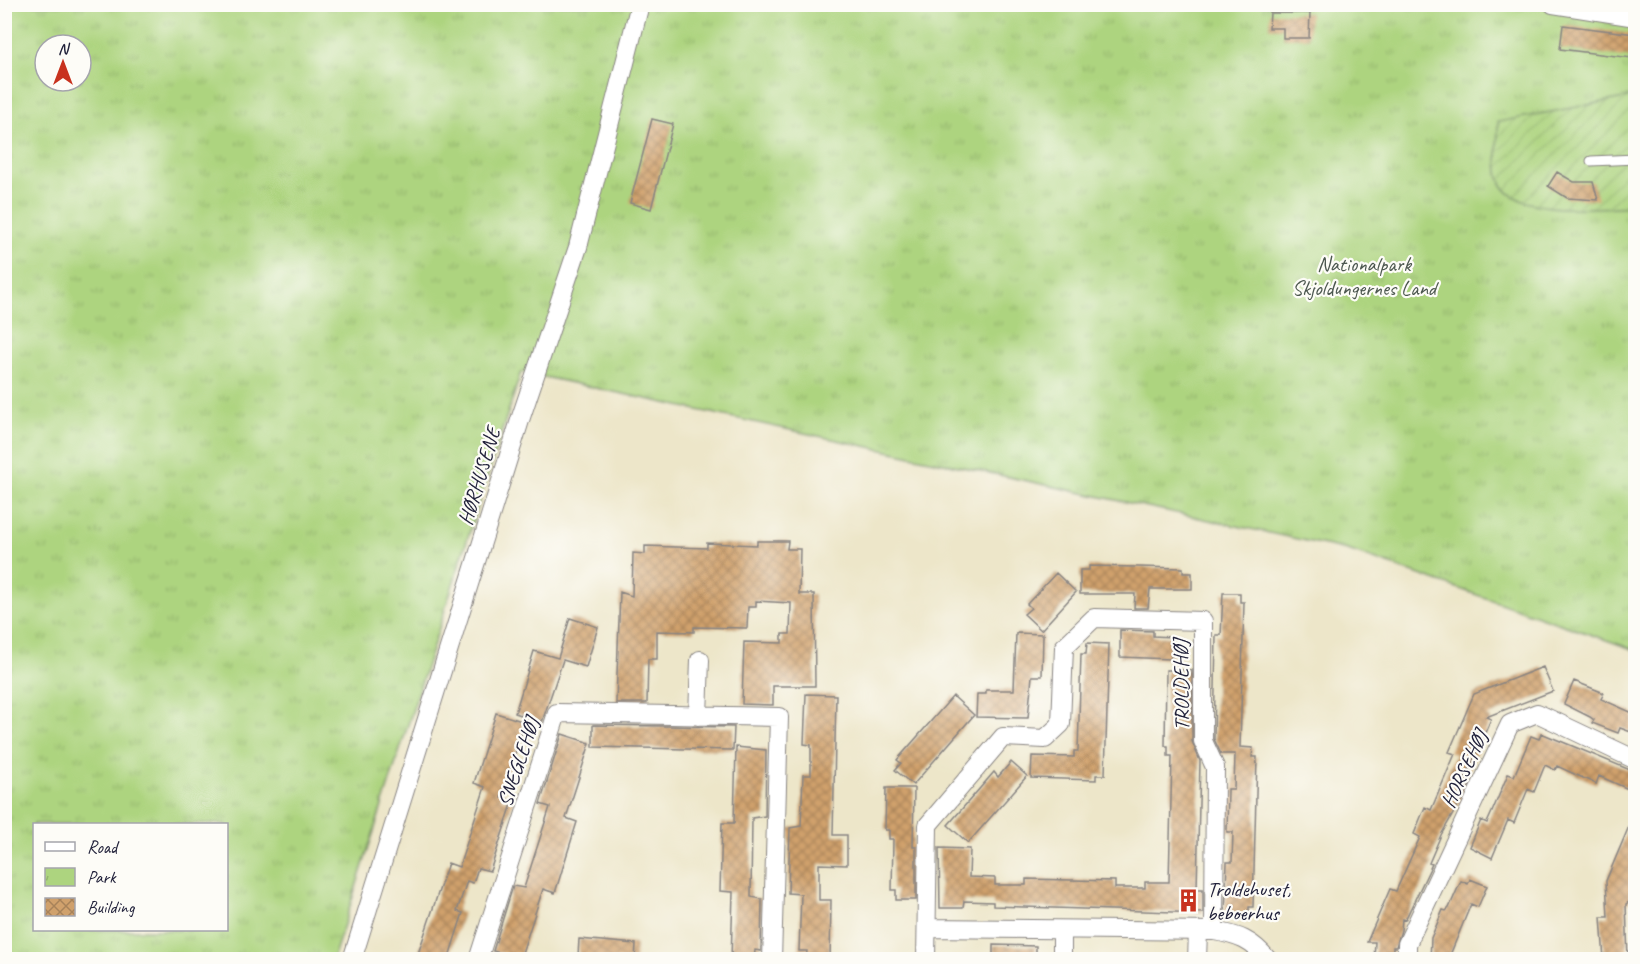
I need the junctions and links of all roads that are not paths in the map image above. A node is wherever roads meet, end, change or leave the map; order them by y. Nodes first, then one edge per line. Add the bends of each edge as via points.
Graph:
1 (640, 4) edge
2 (1553, 4) edge
3 (1635, 17) edge
4 (1635, 159) edge
5 (1591, 161) dead end
6 (700, 660) dead end
7 (698, 716) junction
8 (1635, 760) edge
9 (927, 928) junction
10 (1062, 930) junction
11 (1206, 931) junction
12 (352, 960) edge
13 (478, 960) edge
14 (772, 960) edge
15 (926, 960) edge
16 (1062, 960) edge
17 (1197, 960) edge
18 (1268, 960) edge
19 (1407, 960) edge

1 - 12 street, HØRHUSENE via 578,247
2 - 3 street
4 - 5 lane
6 - 7 street
7 - 13 street, SNEGLEHØJ via 557,713
7 - 14 street, SNEGLEHØJ via 779,717
8 - 19 street, HORSEHØJ via 1537,712 1510,724 1407,944
9 - 10 street
9 - 11 street, TROLDEHØJ via 928,825 1003,737 1045,739 1061,724 1064,647 1094,618 1203,621 1203,741 1215,767
9 - 15 street, TROLDEHØJ
10 - 11 street via 1069,927
10 - 16 street
11 - 17 street, TROLDEHØJ
11 - 18 street via 1238,935 1257,945

